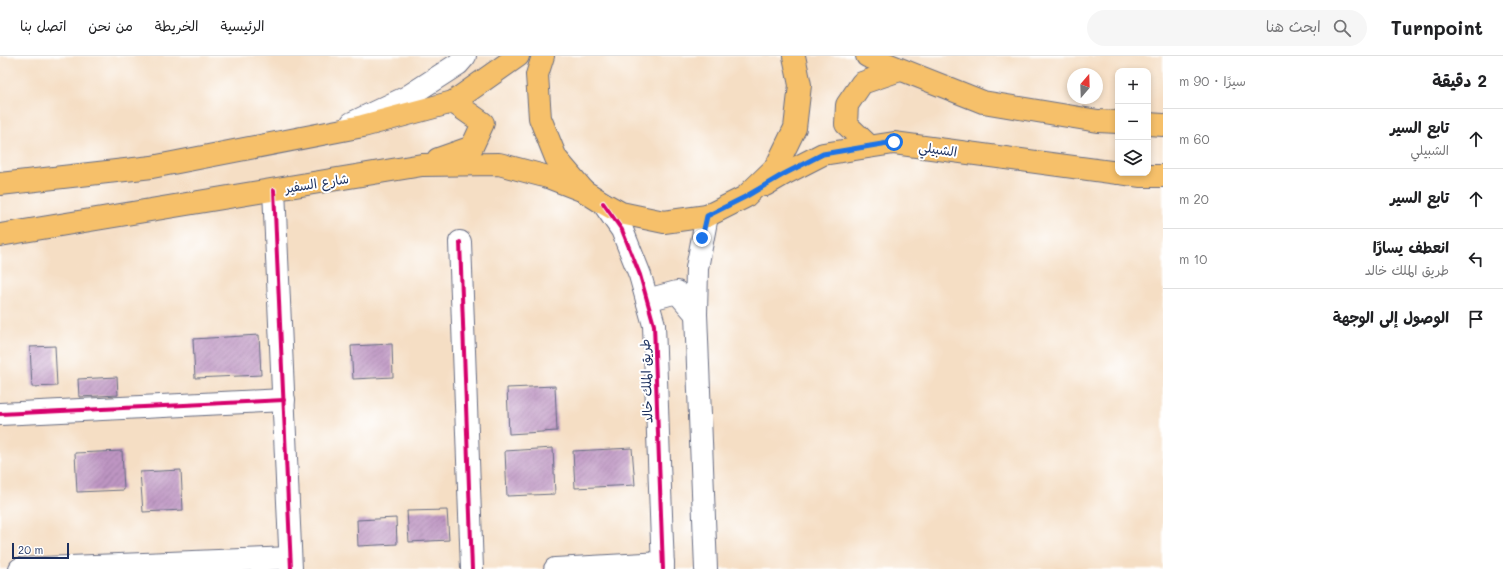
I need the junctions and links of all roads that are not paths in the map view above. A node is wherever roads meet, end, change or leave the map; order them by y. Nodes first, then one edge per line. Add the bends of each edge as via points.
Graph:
1 (465, 56) edge
2 (518, 56) edge
3 (543, 56) edge
4 (794, 56) edge
5 (867, 56) edge
6 (900, 70) junction
7 (453, 102) junction
8 (1115, 122) edge
9 (1151, 124) edge
10 (1163, 125) edge
11 (335, 132) junction
12 (869, 146) junction
13 (422, 165) junction
14 (1115, 172) edge
15 (1151, 176) edge
16 (1163, 176) edge
17 (0, 184) edge
18 (274, 190) junction
19 (584, 191) junction
20 (745, 197) junction
21 (603, 203) junction
22 (707, 216) junction
23 (0, 235) edge
24 (460, 242) dead end
25 (647, 300) junction
26 (696, 314) junction
27 (284, 400) junction
28 (0, 414) edge
29 (291, 563) edge
30 (663, 566) edge
31 (20, 569) edge
32 (472, 569) edge
33 (555, 569) edge
34 (706, 569) edge

1 - 11 street via 458,64 408,97
2 - 7 main road
3 - 19 main road via 538,75 540,118 556,158
4 - 20 main road via 800,85 795,128 776,167
5 - 6 main road
6 - 8 main road via 983,102
6 - 12 main road via 862,83 847,105 846,124
7 - 11 main road
7 - 13 main road via 483,124 472,147
9 - 10 main road
11 - 17 main road via 152,167
12 - 14 main road, الشبيلي via 894,142
12 - 20 main road, الشبيلي via 823,154
13 - 18 main road, شارع السفير
13 - 19 main road, شارع السفير via 499,164 548,177
15 - 16 main road, الشبيلي
18 - 23 main road, شارع السفير
18 - 27 street
19 - 21 main road
20 - 22 main road
21 - 22 main road via 621,213 664,222
21 - 25 street, طريق الملك خالد via 622,230
22 - 26 street via 697,268
24 - 32 street
25 - 26 street via 677,292
25 - 30 street, طريق الملك خالد via 654,325
26 - 34 street
27 - 28 street
27 - 29 street
29 - 31 street
30 - 33 street

